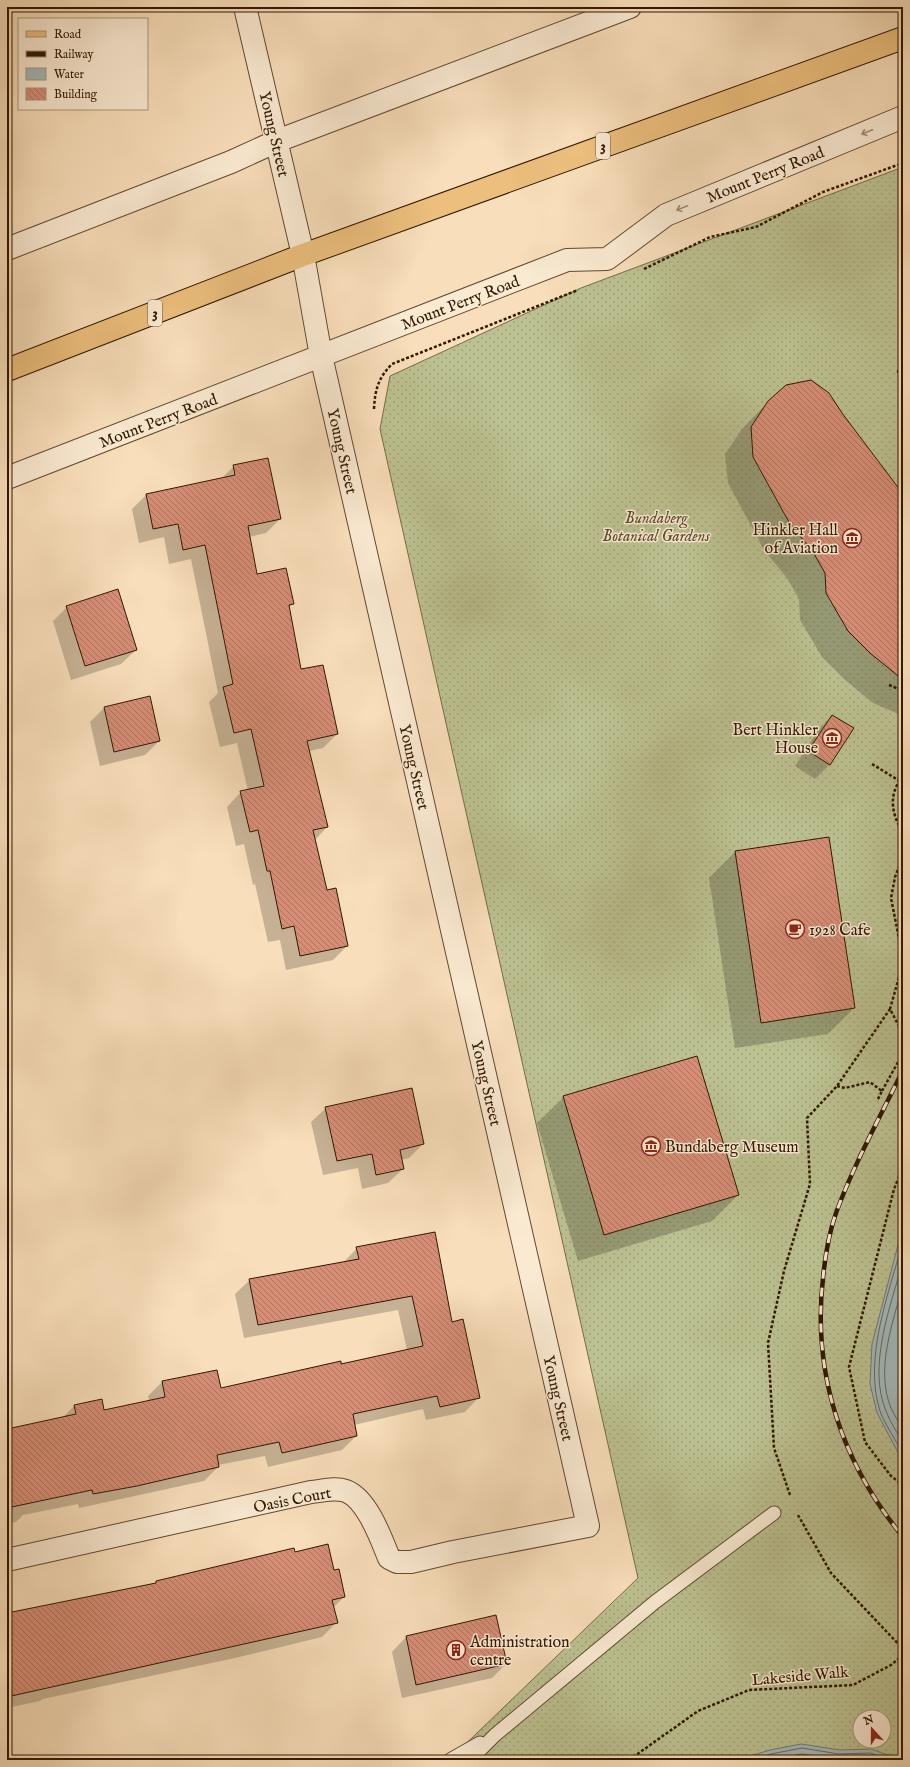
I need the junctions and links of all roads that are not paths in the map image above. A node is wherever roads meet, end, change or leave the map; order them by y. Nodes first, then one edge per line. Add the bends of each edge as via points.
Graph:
1 (246, 7) edge
2 (630, 7) edge
3 (903, 38) edge
4 (903, 117) edge
5 (277, 142) junction
6 (7, 249) edge
7 (302, 255) junction
8 (322, 356) junction
9 (7, 370) edge
10 (7, 478) edge
11 (774, 1513) dead end
12 (588, 1526) joint
13 (7, 1560) edge
14 (495, 1735) junction
15 (450, 1760) edge
16 (470, 1760) edge

1 - 5 street, Young Street
2 - 5 street
3 - 7 main road, 3
4 -> 8 street, Mount Perry Road via 666,215 607,259 567,260
5 - 6 street
5 - 7 street, Young Street
7 - 8 street, Young Street
7 - 9 main road, 3
8 - 10 street, Mount Perry Road
8 - 12 street, Young Street
11 - 14 lane via 655,1602
12 - 13 street, Oasis Court via 411,1562 397,1562 389,1558 380,1536 359,1500 346,1491 334,1490 312,1492
14 - 15 lane
14 - 16 lane

